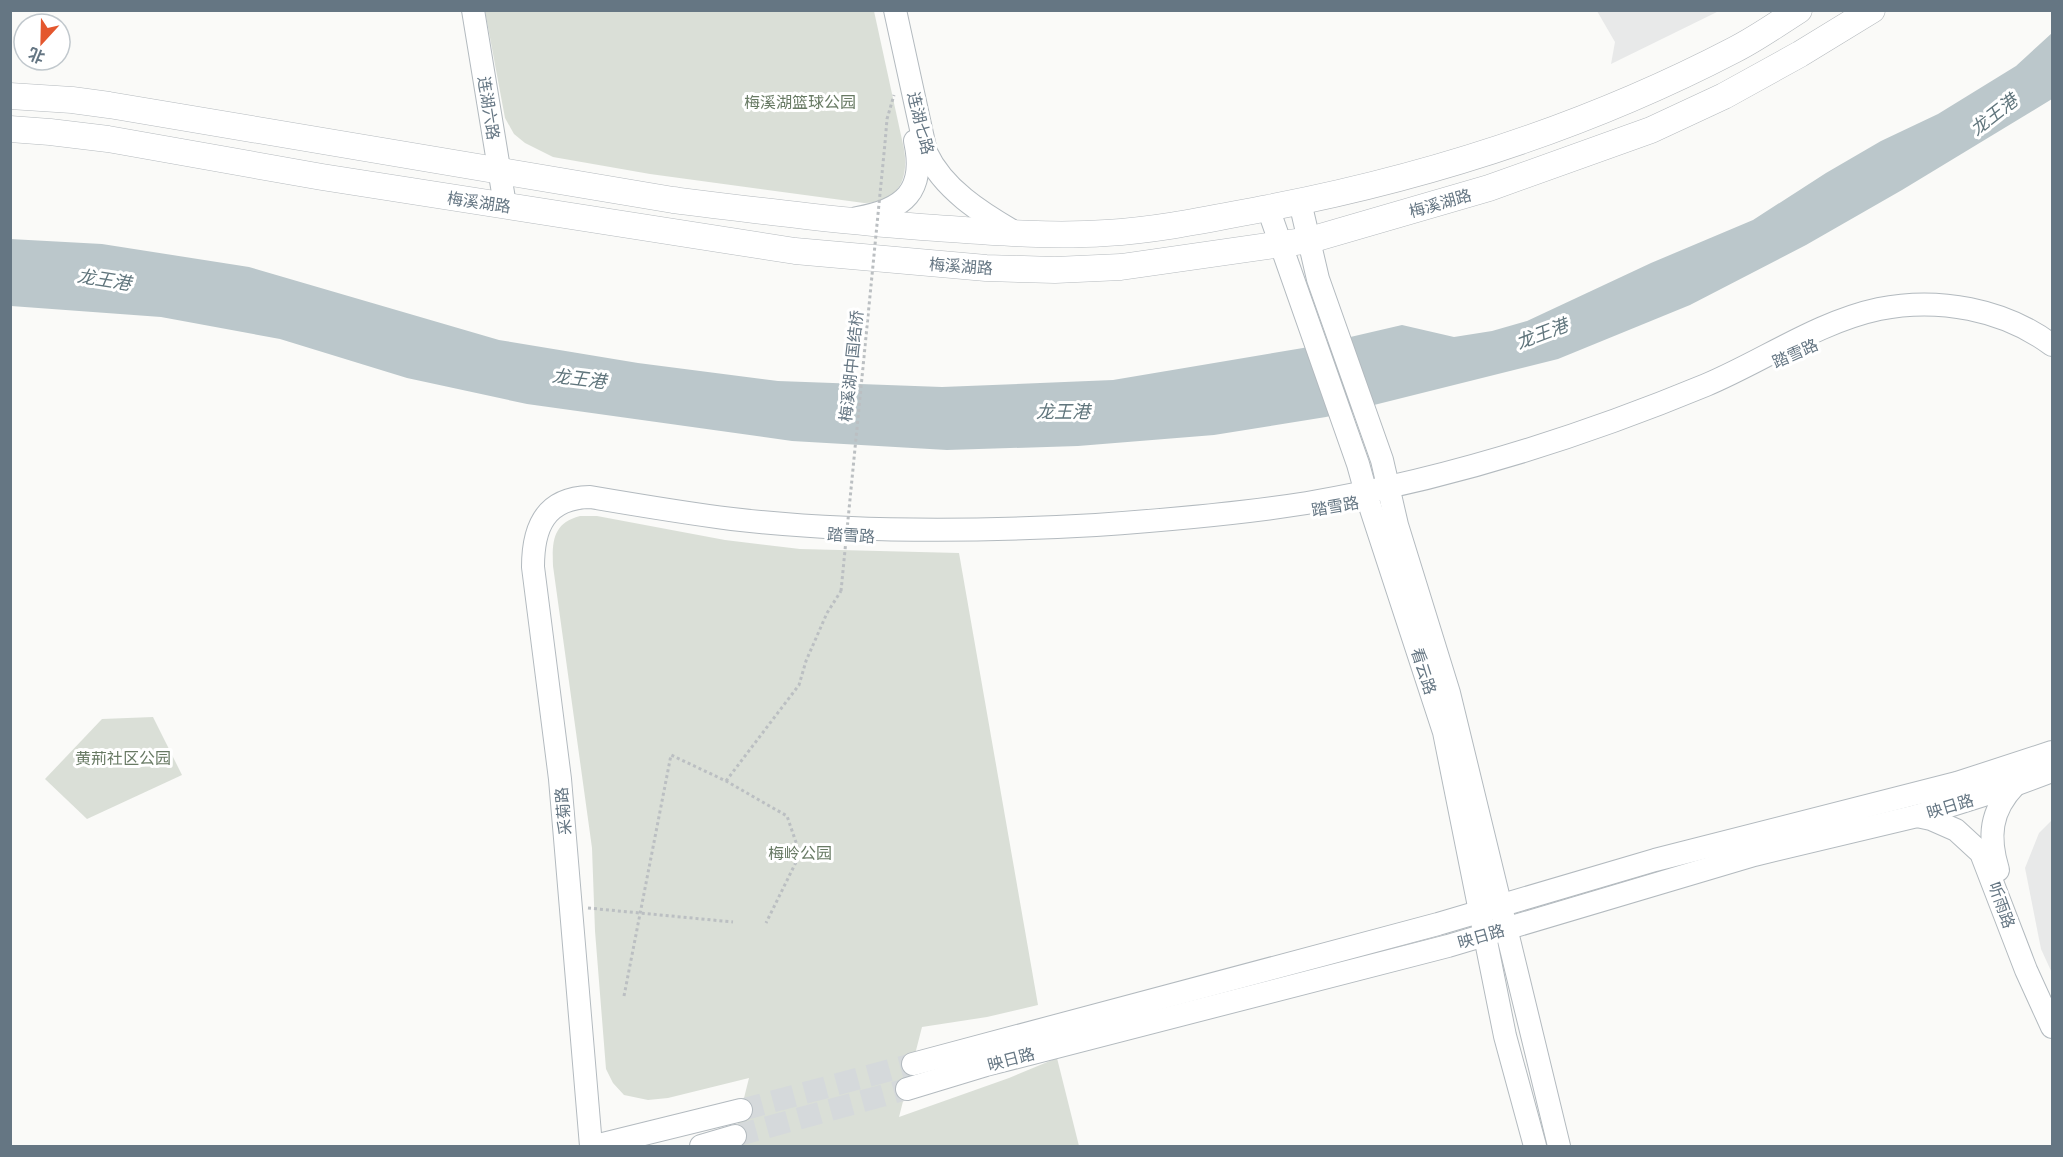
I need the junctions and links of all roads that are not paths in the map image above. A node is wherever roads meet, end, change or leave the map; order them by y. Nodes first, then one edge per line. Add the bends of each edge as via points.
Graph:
1 (463, 10) edge
2 (473, 10) edge
3 (886, 10) edge
4 (895, 10) edge
5 (1799, 10) edge
6 (1872, 10) edge
7 (10, 96) edge
8 (10, 129) edge
9 (493, 168) junction
10 (1299, 202) junction
11 (499, 204) junction
12 (1268, 208) junction
13 (841, 221) junction
14 (1016, 233) junction
15 (1310, 240) junction
16 (1281, 244) junction
17 (2052, 345) edge
18 (2052, 356) edge
19 (1378, 493) junction
20 (577, 501) junction
21 (2052, 752) edge
22 (2052, 771) edge
23 (2015, 785) junction
24 (1917, 816) junction
25 (1491, 908) junction
26 (1496, 932) junction
27 (2052, 1008) edge
28 (2052, 1027) edge
29 (913, 1064) tunnel mouth
30 (906, 1089) tunnel mouth
31 (741, 1110) tunnel mouth
32 (735, 1136) tunnel mouth
33 (597, 1146) edge
34 (701, 1146) edge
35 (1535, 1146) edge
36 (1559, 1146) edge

1 - 9 street, 连湖六路
2 - 9 street, 连湖六路
3 - 13 street, 连湖七路 via 919,168 901,203 890,210
4 - 14 street, 连湖七路 via 931,162 960,195
5 - 10 main road via 1735,50 1611,108 1446,165
6 - 15 main road, 梅溪湖路 via 1734,90 1651,130 1489,188
7 - 9 main road via 109,105
8 - 11 main road, 梅溪湖路 via 108,139
9 - 11 street, 连湖六路
9 - 13 main road via 674,200
10 - 12 main road
10 - 15 street, 看云路
11 - 16 main road, 梅溪湖路 via 795,251 986,268 1121,267
12 - 14 main road via 1191,224 1105,233
12 - 16 street, 看云路
13 - 14 main road
15 - 16 main road, 梅溪湖路
15 - 19 street, 看云路 via 1318,279 1382,460
16 - 19 street, 看云路 via 1358,464
17 - 19 street, 踏雪路 via 2007,319 1962,307 1880,309 1820,330 1708,384 1573,435
18 - 19 street, 踏雪路 via 2003,327 1958,315 1927,312 1880,317 1641,419 1415,491
19 - 20 street, 踏雪路 via 1163,520 959,530 783,523 590,497
19 - 25 street, 看云路 via 1397,525 1449,693
20 - 33 street, 采菊路 via 552,518 539,550 568,778
20 - 33 street, 采菊路 via 556,506 546,514 532,548 532,567 560,779
21 - 25 street, 映日路 via 1957,783 1707,846
22 - 23 street, 映日路
23 - 24 street, 映日路
23 - 27 street, 听雨路 via 1995,816 1993,851
24 - 26 street, 映日路 via 1754,855
24 - 28 street, 听雨路 via 1956,830 1981,853
25 - 26 street, 看云路
25 - 29 street, 映日路
26 - 30 street, 映日路
26 - 35 street, 看云路 via 1505,1036
26 - 36 street, 看云路
31 - 33 street
32 - 34 street

